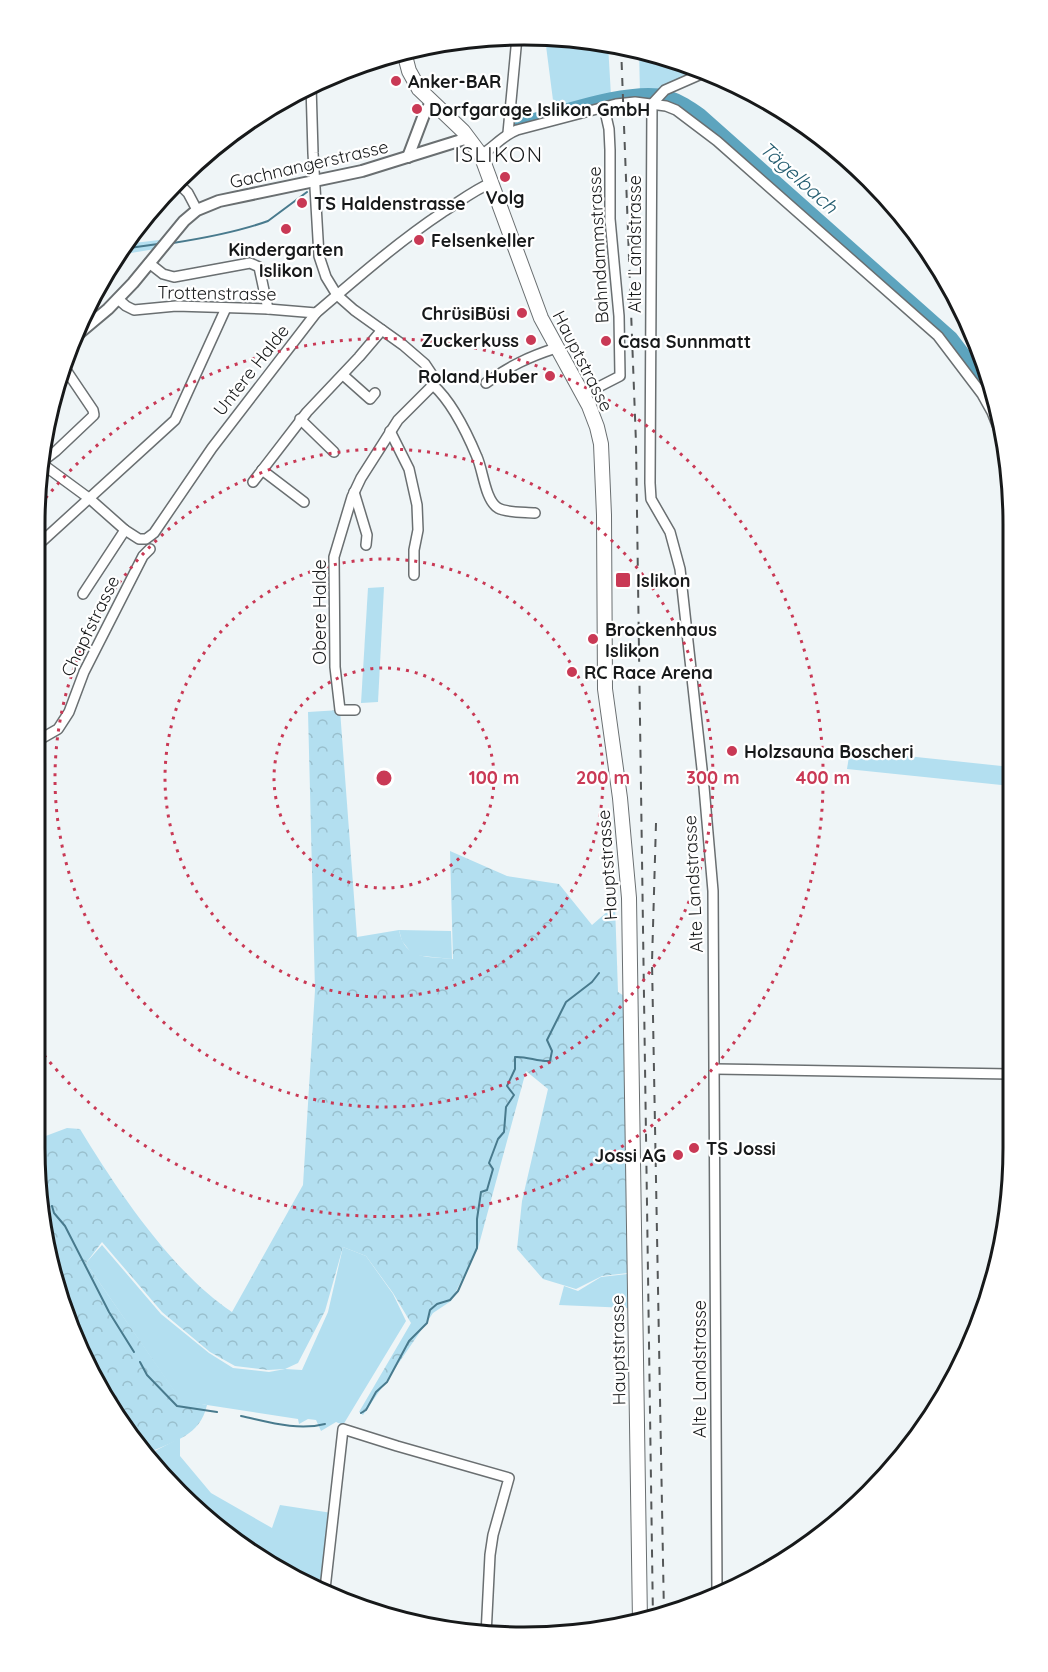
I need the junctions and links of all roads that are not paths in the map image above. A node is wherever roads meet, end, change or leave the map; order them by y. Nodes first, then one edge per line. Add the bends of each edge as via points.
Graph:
1 (517, 45) edge
2 (407, 60) edge
3 (695, 77) edge
4 (311, 94) edge
5 (656, 99) junction
6 (432, 102) junction
7 (604, 107) junction
8 (508, 133) junction
9 (468, 138) junction
10 (481, 155) junction
11 (408, 157) junction
12 (315, 181) junction
13 (491, 183) junction
14 (183, 188) edge
15 (197, 210) junction
16 (149, 263) junction
17 (338, 295) junction
18 (118, 299) junction
19 (226, 308) junction
20 (268, 309) junction
21 (316, 313) junction
22 (88, 325) edge
23 (382, 330) junction
24 (556, 348) junction
25 (69, 374) edge
26 (343, 375) junction
27 (486, 382) dead end
28 (433, 385) junction
29 (375, 393) dead end
30 (583, 395) junction
31 (988, 405) edge
32 (300, 419) junction
33 (390, 431) junction
34 (334, 452) dead end
35 (50, 456) edge
36 (48, 469) edge
37 (262, 470) junction
38 (253, 482) dead end
39 (354, 492) junction
40 (90, 499) junction
41 (304, 502) dead end
42 (535, 513) dead end
43 (125, 530) junction
44 (45, 538) edge
45 (366, 545) dead end
46 (150, 549) dead end
47 (414, 575) dead end
48 (83, 594) dead end
49 (355, 710) dead end
50 (45, 736) edge
51 (715, 1069) junction
52 (1003, 1074) edge
53 (326, 1584) edge
54 (717, 1587) edge
55 (640, 1613) edge
56 (486, 1625) edge

1 - 8 street
2 - 6 main road, Hauptstrasse via 415,84
3 - 5 street via 665,90
4 - 12 street
5 - 7 street
5 - 31 street via 693,121 938,336
5 - 51 street, Alte Landstrasse via 650,483 654,507 672,537 684,600 713,891
6 - 9 main road, Hauptstrasse
6 - 11 street
7 - 8 street
7 - 30 street, Bahndammstrasse via 610,139 610,219 620,376
8 - 10 street
9 - 10 main road, Hauptstrasse
9 - 11 street, Gachnangerstrasse
10 - 13 main road, Hauptstrasse
11 - 12 street, Gachnangerstrasse
12 - 15 street, Gachnangerstrasse via 219,201
12 - 17 street via 319,256
13 - 17 street via 435,218
13 - 24 main road, Hauptstrasse via 534,302
14 - 15 street
15 - 16 street, Gachnangerstrasse
16 - 18 street, Gachnangerstrasse
16 - 20 street via 174,277 250,263 259,267
17 - 21 street
17 - 23 street
18 - 19 street, Trottenstrasse via 134,310 162,306
18 - 22 street, Gachnangerstrasse
19 - 20 street, Trottenstrasse
19 - 40 street via 175,420
20 - 21 street, Trottenstrasse
21 - 43 street, Untere Halde via 212,448 154,533 139,539
23 - 26 street
23 - 28 street via 425,364
24 - 27 street via 515,363
24 - 30 main road, Hauptstrasse
25 - 35 street via 94,415
26 - 29 street via 370,399
26 - 32 street
28 - 33 street, Obere Halde
28 - 42 street via 460,423 495,506
30 - 55 main road, Hauptstrasse via 601,444 605,689 628,897
32 - 34 street
32 - 37 street
33 - 39 street, Obere Halde
33 - 47 street via 409,469 417,505
36 - 40 street
37 - 38 street
37 - 41 street
39 - 45 street via 367,535
39 - 49 street, Obere Halde via 334,557 333,602 340,710
40 - 43 street
40 - 44 street
43 - 48 street
46 - 50 street, Chapfstrasse via 84,672 69,712 58,729
51 - 52 street
51 - 54 street, Alte Landstrasse
53 - 56 street via 343,1429 509,1478 493,1535

